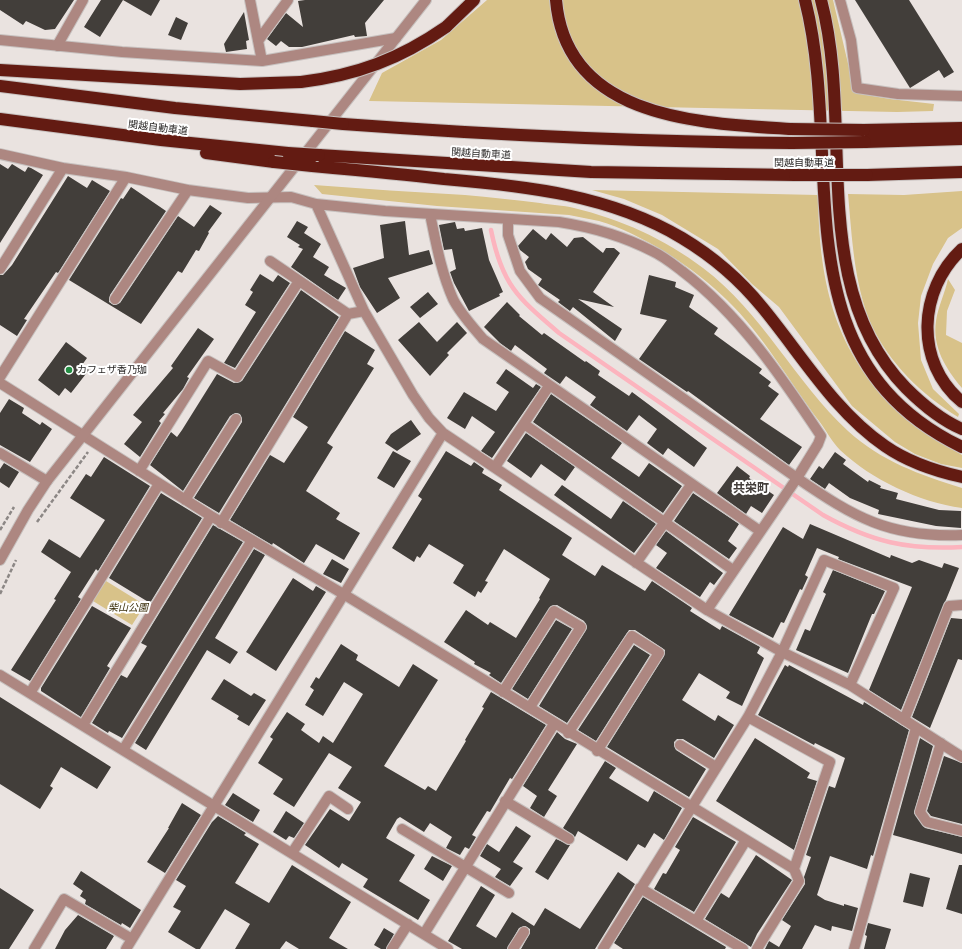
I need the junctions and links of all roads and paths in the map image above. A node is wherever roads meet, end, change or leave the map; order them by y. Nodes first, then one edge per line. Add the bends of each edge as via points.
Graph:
1 (83, 0) edge
2 (250, 0) edge
3 (288, 0) edge
4 (426, 0) edge
5 (474, 0) edge
6 (556, 0) edge
7 (805, 0) edge
8 (821, 0) edge
9 (840, 0) edge
10 (396, 38) junction
11 (0, 40) edge
12 (258, 41) junction
13 (57, 46) junction
14 (262, 61) junction
15 (0, 70) edge
16 (0, 86) edge
17 (962, 96) edge
18 (0, 119) edge
19 (43, 125) junction
20 (962, 128) edge
21 (864, 136) junction
22 (962, 139) edge
23 (0, 154) edge
24 (62, 168) junction
25 (962, 172) edge
26 (126, 177) junction
27 (188, 190) junction
28 (270, 197) junction
29 (316, 204) junction
30 (430, 214) junction
31 (508, 219) junction
32 (962, 249) edge
33 (270, 262) dead end
34 (0, 268) edge
35 (299, 281) junction
36 (115, 298) dead end
37 (364, 311) junction
38 (348, 314) junction
39 (0, 377) edge
40 (0, 383) edge
41 (549, 386) junction
42 (962, 402) edge
43 (236, 419) dead end
44 (524, 424) junction
45 (962, 429) edge
46 (443, 433) junction
47 (82, 436) junction
48 (94, 444) junction
49 (962, 447) edge
50 (0, 453) edge
51 (495, 467) junction
52 (139, 471) junction
53 (962, 477) edge
54 (796, 478) junction
55 (47, 482) junction
56 (159, 484) junction
57 (691, 485) junction
58 (185, 500) junction
59 (211, 516) junction
60 (664, 522) junction
61 (222, 523) junction
62 (34, 526) dead end
63 (760, 531) junction
64 (962, 534) edge
65 (252, 540) junction
66 (18, 555) dead end
67 (0, 560) edge
68 (636, 563) junction
69 (733, 570) junction
70 (0, 594) edge
71 (344, 595) junction
72 (962, 605) edge
73 (707, 610) junction
74 (782, 652) junction
75 (0, 675) edge
76 (850, 685) junction
77 (503, 692) junction
78 (30, 693) junction
79 (530, 707) junction
80 (748, 717) junction
81 (904, 720) junction
82 (554, 724) junction
83 (83, 726) junction
84 (916, 728) junction
85 (568, 733) junction
86 (941, 742) junction
87 (680, 745) dead end
88 (123, 750) junction
89 (597, 751) junction
90 (962, 757) edge
91 (716, 767) junction
92 (505, 801) junction
93 (214, 806) junction
94 (348, 808) dead end
95 (691, 808) junction
96 (402, 830) dead end
97 (962, 831) edge
98 (569, 839) dead end
99 (746, 840) junction
100 (292, 853) junction
101 (464, 867) junction
102 (794, 869) junction
103 (640, 888) junction
104 (509, 893) dead end
105 (696, 921) junction
106 (408, 924) junction
107 (524, 932) dead end
108 (424, 934) junction
109 (132, 939) junction
110 (442, 948) edge
111 (606, 948) edge
112 (34, 949) edge
113 (126, 949) edge
114 (392, 949) edge
115 (513, 949) edge
116 (743, 949) edge
117 (757, 949) edge
118 (854, 949) edge

1 - 13 street
2 - 12 street
3 - 12 street
4 - 10 street
5 - 15 highway, bridge via 446,27 409,50 368,68 302,82 240,84
6 - 21 highway, bridge via 562,35 570,50 592,77 622,99 655,112 698,122
7 - 49 highway via 816,68 830,268 842,315 860,354 896,401 926,427
8 - 45 highway via 829,42 842,236 847,274 858,311 876,349 900,382 930,409
9 - 17 street via 850,40 857,88 898,94
10 - 14 street
10 - 28 street
11 - 13 street
12 - 14 street
13 - 14 street
16 - 21 highway, 関越自動車道, bridge via 175,108 473,133 792,143
18 - 19 highway, 関越自動車道
19 - 25 highway, 関越自動車道, bridge via 319,156 591,172 867,175
19 - 53 highway, bridge via 158,146 274,162 484,182 575,197 626,211 683,238 742,285 833,398 885,447 924,467
20 - 21 highway
21 - 22 highway, 関越自動車道
23 - 24 street
24 - 26 street
24 - 34 street
26 - 27 street
26 - 39 street
27 - 28 street via 248,198
27 - 36 street
28 - 29 street via 291,197
28 - 47 street
29 - 30 street
29 - 37 street
30 - 31 street
30 - 41 street via 443,273 453,300 483,339
31 - 54 street via 508,235 520,271 540,298
31 - 54 street via 559,222 586,226 607,233 653,251 697,283 757,346 821,436
32 - 42 highway via 940,276 927,320 929,351 934,365 949,389
33 - 35 street
35 - 38 street
35 - 52 street via 237,377 208,361
37 - 38 street
37 - 46 street via 413,395
38 - 61 street
40 - 47 street
41 - 44 street
41 - 57 street
43 - 58 street
44 - 51 street
44 - 60 street
46 - 51 street
46 - 71 street
47 - 48 street
47 - 55 street
48 - 52 street
48 - 62 path
50 - 55 street
51 - 68 street
52 - 56 street
54 - 63 street
54 - 64 street via 864,520 898,531
55 - 67 street
56 - 58 street
56 - 78 street
57 - 60 street
57 - 63 street
58 - 59 street
59 - 61 street
59 - 83 street
60 - 68 street
60 - 69 street
61 - 65 street
63 - 69 street
65 - 71 street
65 - 88 street
66 - 70 path
68 - 73 street
69 - 73 street
71 - 77 street
71 - 93 street
72 - 81 street via 949,606
73 - 74 street
74 - 76 street
74 - 76 street via 824,560 894,588
74 - 80 street
75 - 78 street
76 - 81 street
77 - 79 street
77 - 79 street via 554,611 581,627
78 - 83 street
79 - 82 street
80 - 91 street
80 - 102 street via 830,762
81 - 84 street
82 - 85 street
82 - 92 street
83 - 88 street
84 - 86 street
84 - 118 street
85 - 89 street
85 - 89 street via 632,636 659,653
86 - 90 street
86 - 97 street via 920,812 927,822
87 - 91 street
88 - 93 street
89 - 95 street
91 - 95 street
92 - 98 street
92 - 101 street
93 - 100 street
93 - 109 street
94 - 100 street via 328,796
95 - 99 street
95 - 103 street
96 - 101 street
99 - 102 street
99 - 105 street
100 - 106 street
101 - 104 street
101 - 108 street
102 - 117 street via 799,881
103 - 105 street
103 - 111 street
105 - 116 street
106 - 108 street
106 - 114 street
107 - 115 street
108 - 110 street
109 - 112 street via 64,899
109 - 113 street

